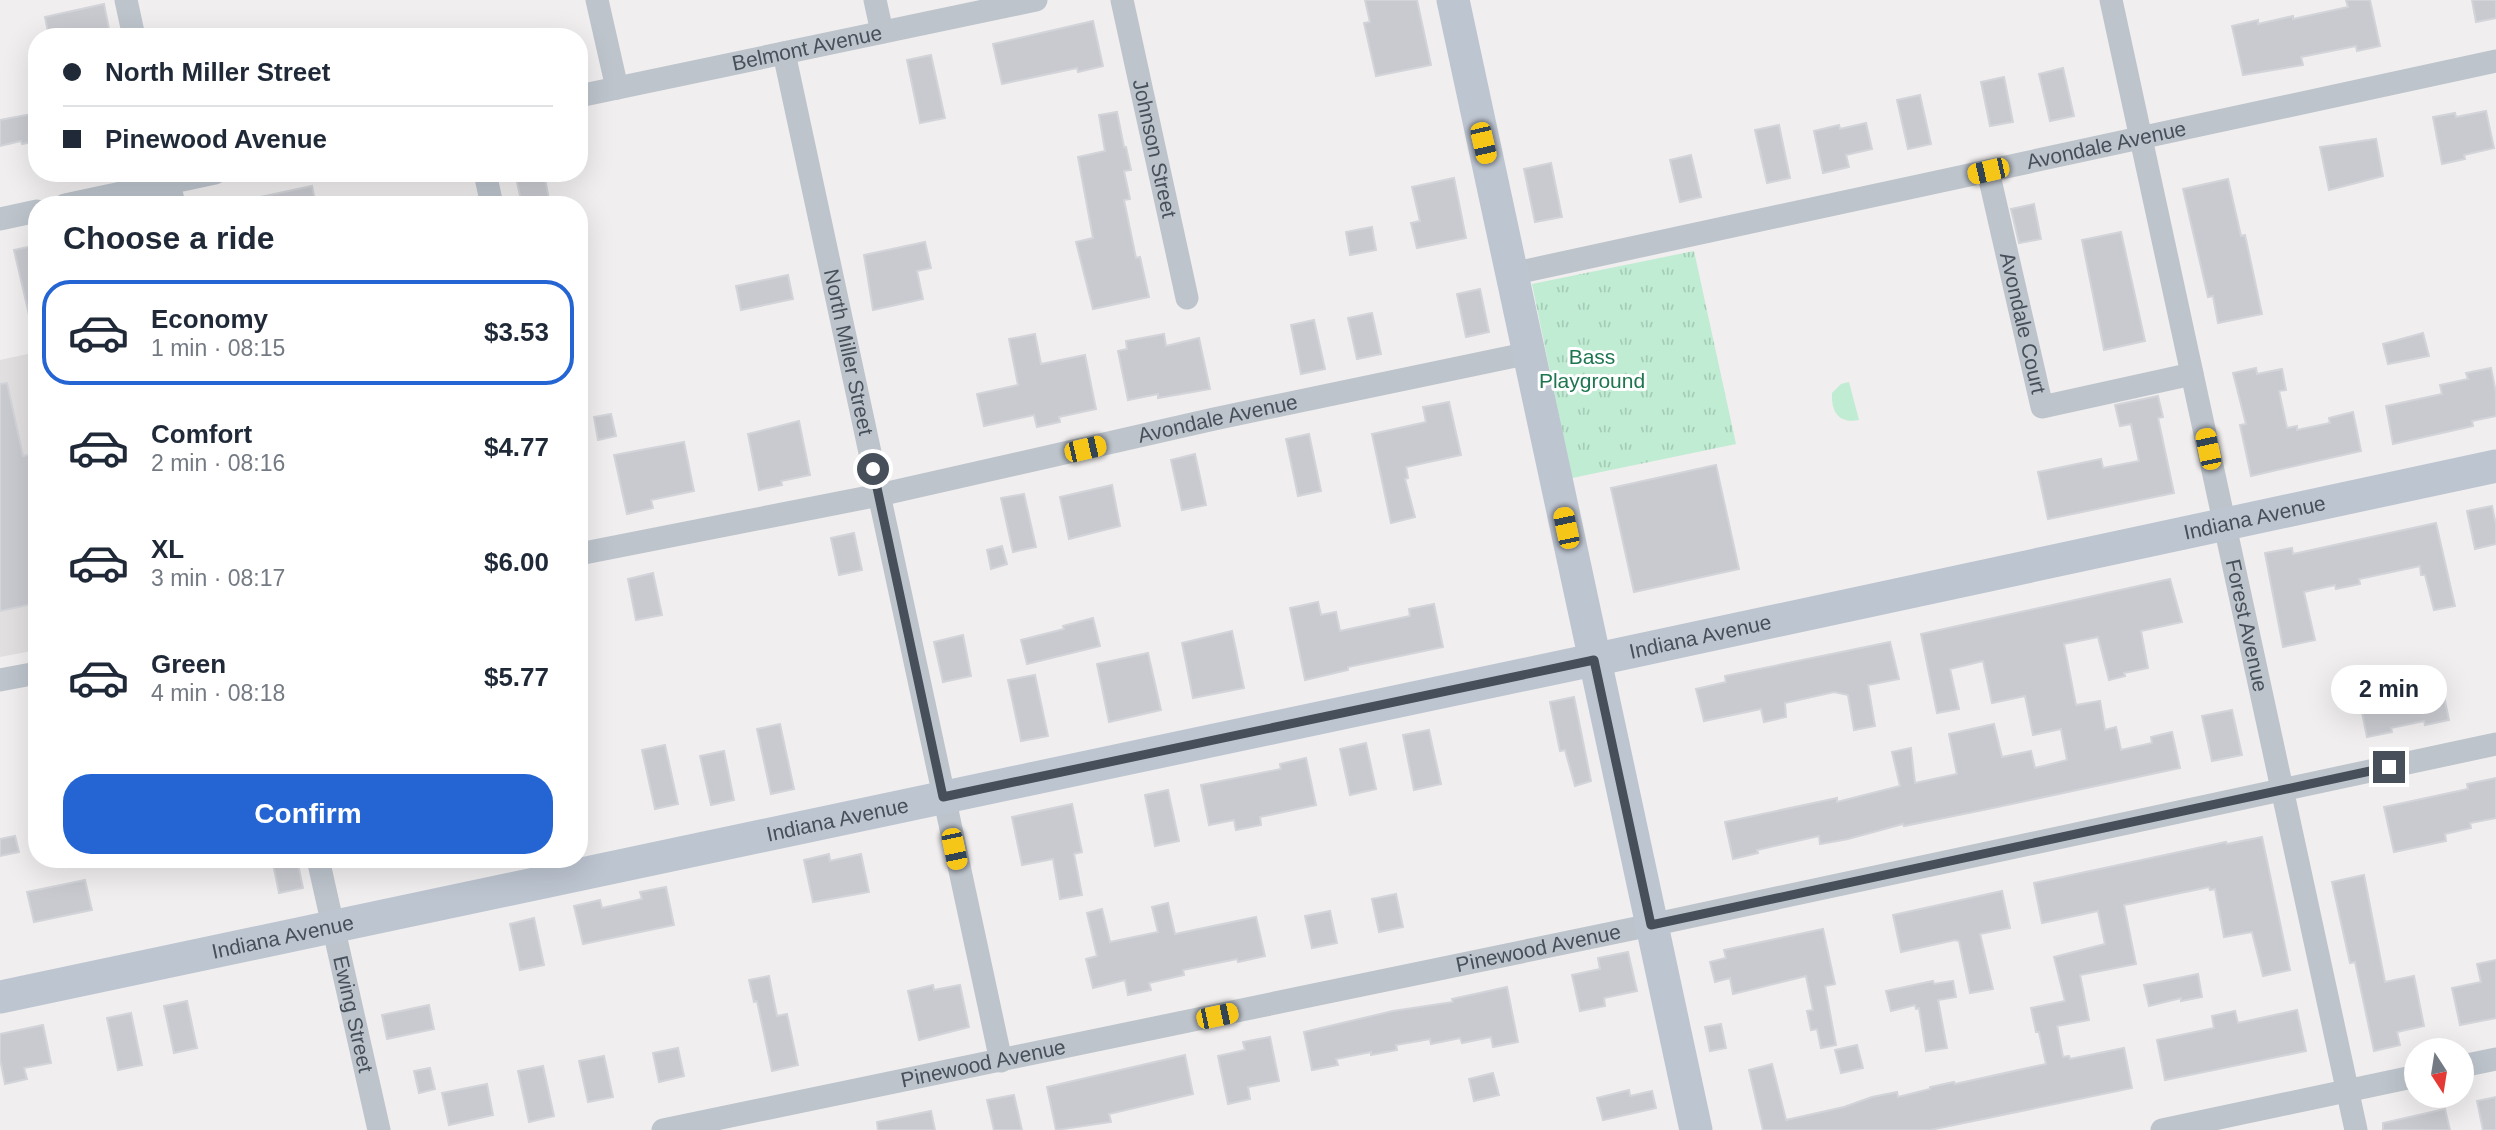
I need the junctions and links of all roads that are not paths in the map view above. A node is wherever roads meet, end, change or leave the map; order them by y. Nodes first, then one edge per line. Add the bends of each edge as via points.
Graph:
1 (126, 0) edge
2 (597, 0) edge
3 (875, 0) edge
4 (1036, 0) edge
5 (1122, 0) edge
6 (1453, 0) edge
7 (2111, 0) edge
8 (132, 28) edge
9 (882, 32) junction
10 (784, 53) junction
11 (2496, 61) edge
12 (617, 88) junction
13 (588, 94) edge
14 (2141, 138) junction
15 (1988, 171) junction
16 (171, 187) edge
17 (118, 196) edge
18 (28, 213) edge
19 (0, 219) edge
20 (1511, 274) junction
21 (1187, 298) dead end
22 (1528, 353) junction
23 (2192, 374) junction
24 (2496, 466) edge
25 (879, 495) junction
26 (2224, 523) junction
27 (588, 552) edge
28 (1594, 660) junction
29 (28, 675) edge
30 (0, 680) edge
31 (2496, 744) edge
32 (2282, 790) junction
33 (943, 797) junction
34 (320, 868) edge
35 (1651, 925) junction
36 (334, 926) junction
37 (0, 997) edge
38 (2496, 1059) edge
39 (1001, 1061) junction
40 (2474, 1064) edge
41 (2404, 1079) edge
42 (2347, 1090) junction
43 (379, 1130) edge
44 (663, 1130) edge
45 (1696, 1130) edge
46 (2162, 1130) edge
47 (2356, 1130) edge

1 - 8 street
2 - 12 street
3 - 9 street
4 - 9 street, Belmont Avenue
5 - 21 street, Johnson Street
6 - 20 street
7 - 14 street, Forest Avenue
9 - 10 street, Belmont Avenue
10 - 12 street, Belmont Avenue
10 - 25 street, North Miller Street
11 - 14 street, Avondale Avenue
12 - 13 street, Belmont Avenue
14 - 15 street, Avondale Avenue
14 - 23 street, Forest Avenue
15 - 20 street, Avondale Avenue
15 - 23 street, Avondale Court via 2042,407
16 - 17 street
18 - 19 street
20 - 22 street
22 - 25 street, Avondale Avenue
22 - 28 street
23 - 26 street, Forest Avenue
24 - 26 street, Indiana Avenue
25 - 27 street, Avondale Avenue
25 - 33 street, North Miller Street
26 - 28 street, Indiana Avenue
26 - 32 street, Forest Avenue
28 - 33 street, Indiana Avenue
28 - 35 street
29 - 30 street
31 - 32 street, Pinewood Avenue
32 - 35 street, Pinewood Avenue
32 - 42 street, Forest Avenue
33 - 36 street, Indiana Avenue
33 - 39 street, North Miller Street
34 - 36 street, Ewing Street
35 - 39 street, Pinewood Avenue
35 - 45 street
36 - 37 street, Indiana Avenue
36 - 43 street, Ewing Street
38 - 40 street
39 - 44 street, Pinewood Avenue
41 - 42 street
42 - 46 street
42 - 47 street, Forest Avenue

